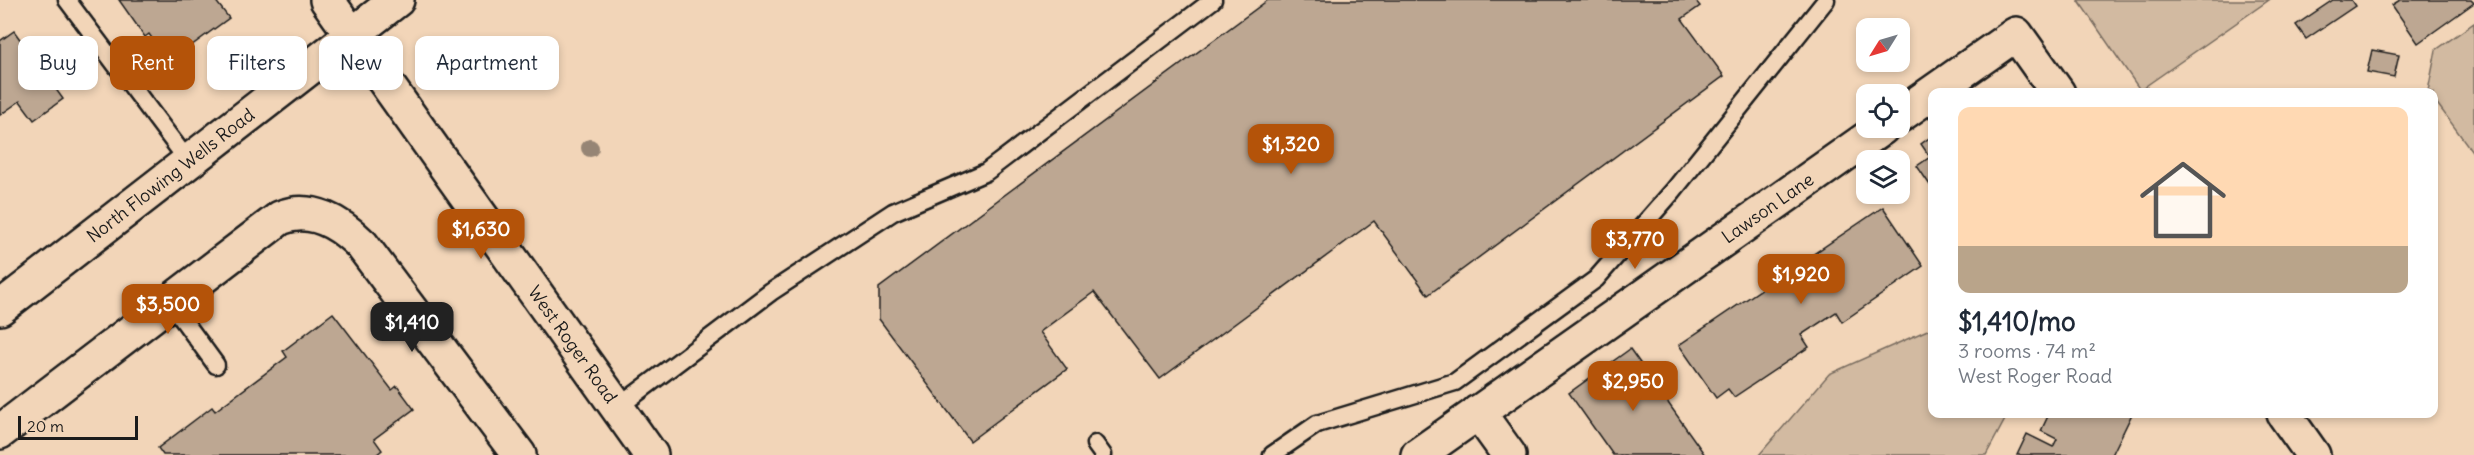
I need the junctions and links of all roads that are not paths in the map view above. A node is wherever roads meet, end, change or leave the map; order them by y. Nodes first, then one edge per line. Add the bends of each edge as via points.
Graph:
1 (67, 0) edge
2 (327, 0) edge
3 (397, 0) edge
4 (1213, 0) edge
5 (1826, 0) edge
6 (351, 35) junction
7 (1939, 88) edge
8 (2054, 88) edge
9 (1928, 96) edge
10 (1910, 108) edge
11 (1868, 138) edge
12 (188, 161) junction
13 (170, 302) junction
14 (0, 308) edge
15 (216, 365) dead end
16 (617, 408) junction
17 (1478, 412) junction
18 (2287, 418) edge
19 (0, 432) edge
20 (513, 453) edge
21 (651, 455) edge
22 (1272, 455) edge
23 (1418, 455) edge
24 (1509, 455) edge
25 (2313, 455) edge

1 - 12 lane
2 - 6 street, West Roger Road
3 - 6 street, North Flowing Wells Road
4 - 16 lane via 986,172 893,212 771,292
5 - 22 lane via 1596,279 1455,382 1317,424
6 - 12 street, North Flowing Wells Road
6 - 16 street, West Roger Road
7 - 8 street via 2016,34
9 - 10 street
11 - 17 street, Lawson Lane
12 - 14 street, North Flowing Wells Road
13 - 15 lane
13 - 19 street
13 - 20 street via 292,212 334,221 362,245
16 - 21 street, West Roger Road
17 - 23 street, Lawson Lane
17 - 24 street
18 - 25 street

